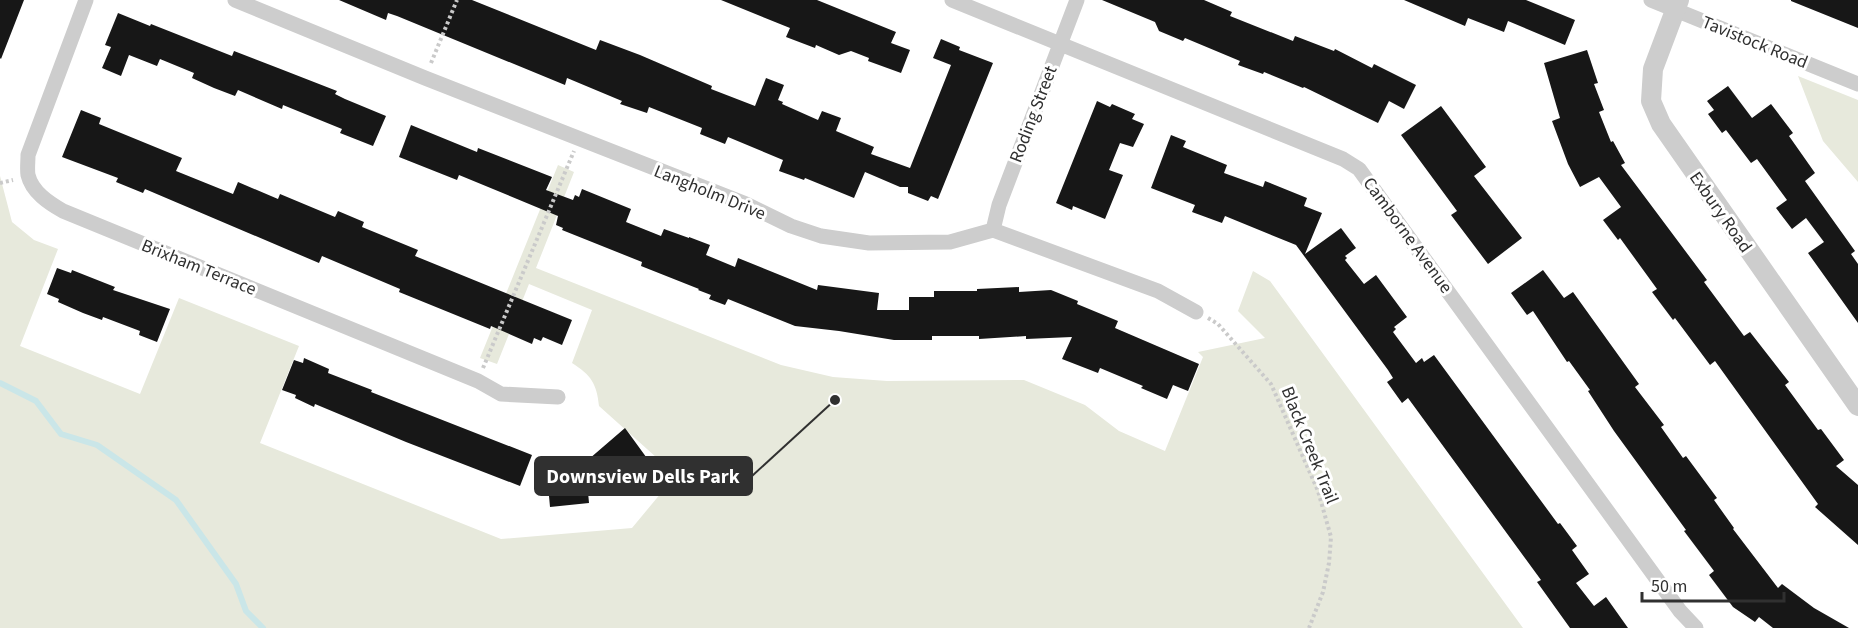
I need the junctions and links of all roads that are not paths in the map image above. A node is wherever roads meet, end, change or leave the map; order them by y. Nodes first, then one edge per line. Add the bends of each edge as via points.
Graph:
1 (87, 0) edge
2 (234, 0) edge
3 (952, 0) edge
4 (1077, 0) edge
5 (1651, 0) edge
6 (1678, 5) edge
7 (1060, 43) junction
8 (1858, 84) edge
9 (993, 230) junction
10 (1196, 312) dead end
11 (558, 397) dead end
12 (1858, 406) edge
13 (1696, 628) edge

1 - 11 street, Brixham Terrace via 28,155 28,176 43,198 63,211 478,381 501,394
2 - 9 street, Langholm Drive via 821,236 869,243 950,242
3 - 7 street, Camborne Avenue
4 - 7 street, Roding Street
5 - 6 street, Tavistock Road
6 - 8 street, Tavistock Road
6 - 12 street, Exbury Road via 1651,79 1651,101 1661,124
7 - 9 street, Roding Street
7 - 13 street, Camborne Avenue via 1343,159 1359,169
9 - 10 street via 1158,291

